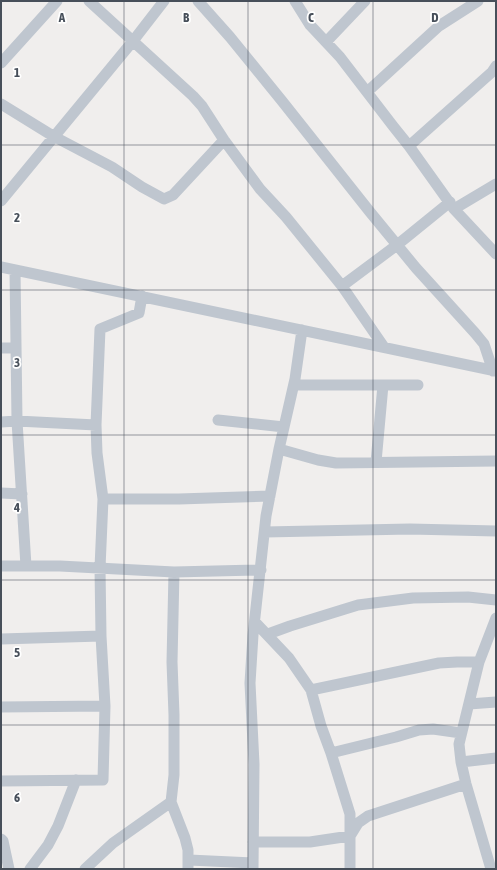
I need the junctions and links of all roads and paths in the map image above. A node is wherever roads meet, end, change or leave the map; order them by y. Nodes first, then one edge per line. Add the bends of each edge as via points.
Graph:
1 (57, 1) edge
2 (90, 1) edge
3 (164, 1) edge
4 (198, 1) edge
5 (295, 1) edge
6 (365, 1) edge
7 (478, 1) edge
8 (133, 41) junction
9 (327, 41) junction
10 (1, 63) edge
11 (496, 66) edge
12 (367, 92) junction
13 (1, 104) edge
14 (53, 136) junction
15 (224, 140) junction
16 (409, 146) junction
17 (496, 184) edge
18 (1, 201) edge
19 (452, 206) junction
20 (397, 245) junction
21 (496, 254) edge
22 (1, 267) edge
23 (15, 270) junction
24 (342, 286) junction
25 (142, 296) junction
26 (302, 330) junction
27 (1, 348) edge
28 (16, 348) junction
29 (384, 348) junction
30 (494, 371) edge
31 (294, 385) junction
32 (383, 385) junction
33 (418, 385) dead end
34 (218, 420) dead end
35 (17, 421) junction
36 (1, 422) edge
37 (96, 425) junction
38 (284, 427) junction
39 (279, 449) junction
40 (496, 461) edge
41 (376, 462) junction
42 (1, 493) edge
43 (22, 494) junction
44 (270, 496) junction
45 (103, 499) junction
46 (496, 531) edge
47 (265, 532) junction
48 (1, 566) edge
49 (26, 566) junction
50 (100, 568) junction
51 (260, 570) junction
52 (174, 572) junction
53 (496, 600) edge
54 (255, 622) junction
55 (495, 623) edge
56 (268, 634) junction
57 (101, 636) junction
58 (1, 639) edge
59 (479, 662) junction
60 (311, 690) junction
61 (496, 702) edge
62 (469, 704) junction
63 (105, 706) junction
64 (1, 707) edge
65 (461, 733) junction
66 (331, 753) junction
67 (496, 758) edge
68 (461, 762) junction
69 (76, 780) junction
70 (1, 781) edge
71 (466, 784) junction
72 (171, 802) junction
73 (350, 836) junction
74 (1, 839) edge
75 (253, 842) junction
76 (188, 864) edge
77 (253, 866) edge
78 (9, 869) edge
79 (30, 869) edge
80 (85, 869) edge
81 (350, 869) edge
82 (491, 869) edge

1 - 10 street
2 - 8 street
3 - 8 street
4 - 20 street via 278,95
5 - 9 street via 316,33
6 - 9 street
7 - 12 street via 439,26
8 - 14 street
8 - 15 street via 193,96
9 - 12 street
11 - 16 street
12 - 16 street
13 - 14 street
14 - 15 street via 112,167 164,199 173,195
14 - 18 street
15 - 24 street via 260,189 286,216
16 - 19 street
17 - 19 street
19 - 20 street
19 - 21 street
20 - 24 street
20 - 30 street via 484,344
22 - 23 street
23 - 25 street
23 - 28 street
24 - 29 street
25 - 26 street
25 - 37 street via 139,313 100,329
26 - 29 street
26 - 31 street
27 - 28 street
28 - 35 street
29 - 30 street
31 - 32 street
31 - 38 street
32 - 33 street
32 - 41 street
34 - 38 street
35 - 36 street
35 - 37 street
35 - 43 street
37 - 45 street
38 - 39 street
39 - 41 street via 336,463
39 - 44 street
40 - 41 street
42 - 43 street
43 - 49 street
44 - 45 street
44 - 47 street
45 - 50 street
46 - 47 street via 410,529
47 - 51 street
48 - 49 street
49 - 50 street
50 - 52 street
50 - 57 street
51 - 52 street
51 - 54 street
52 - 72 street via 174,775
53 - 56 street via 468,597 413,598 358,605
54 - 56 street
54 - 75 street via 250,683 254,764
55 - 59 street
56 - 60 street via 289,658
57 - 58 street
57 - 63 street
59 - 60 street via 439,663
59 - 62 street
60 - 66 street
61 - 62 street
62 - 65 street
63 - 64 street
63 - 69 street via 103,780
65 - 66 street via 419,730
65 - 68 street
66 - 73 street via 350,814
67 - 68 street
68 - 71 street
69 - 70 street
69 - 79 street via 58,826
71 - 73 street via 368,816 358,823
71 - 82 street
72 - 76 street via 185,838
72 - 80 street via 113,843
73 - 75 street via 310,842
73 - 81 street
74 - 78 street
75 - 77 street
76 - 77 street

